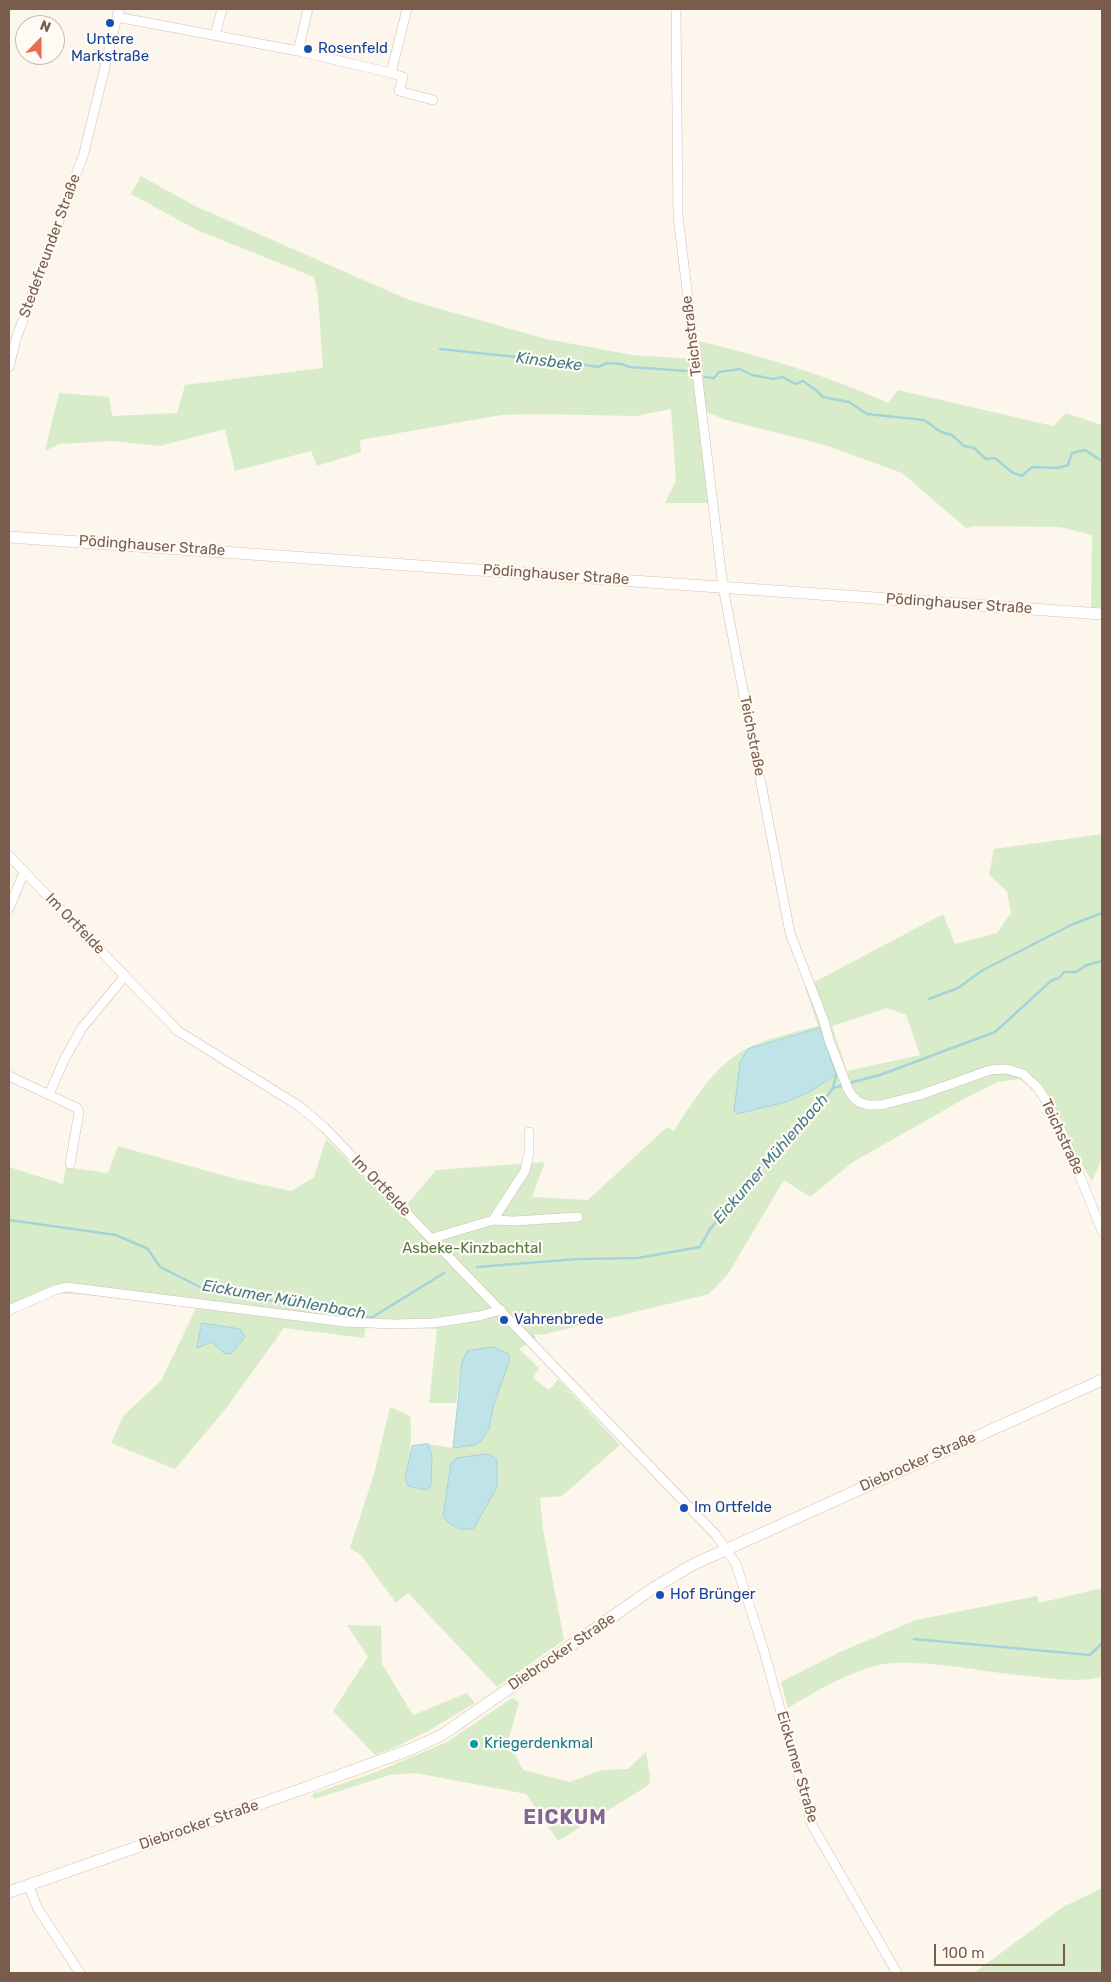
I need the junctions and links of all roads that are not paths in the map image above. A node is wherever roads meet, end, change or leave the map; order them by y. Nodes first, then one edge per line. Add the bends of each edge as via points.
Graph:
1 (222, 9) edge
2 (308, 9) edge
3 (407, 9) edge
4 (676, 9) edge
5 (118, 13) edge
6 (215, 35) junction
7 (298, 51) junction
8 (390, 73) junction
9 (433, 100) dead end
10 (9, 367) edge
11 (9, 537) edge
12 (723, 587) junction
13 (1102, 614) edge
14 (9, 856) edge
15 (25, 873) junction
16 (9, 908) edge
17 (125, 976) junction
18 (9, 1076) edge
19 (49, 1094) junction
20 (529, 1132) dead end
21 (70, 1164) dead end
22 (578, 1217) dead end
23 (493, 1220) junction
24 (1102, 1231) edge
25 (433, 1238) junction
26 (9, 1310) edge
27 (501, 1310) junction
28 (1102, 1380) edge
29 (726, 1548) junction
30 (28, 1885) junction
31 (9, 1892) edge
32 (80, 1973) edge
33 (897, 1973) edge

1 - 6 street
2 - 7 street
3 - 8 street
4 - 12 street, Teichstraße via 678,216
5 - 6 street
5 - 10 street, Stedefreunder Straße via 84,153 14,344
6 - 7 street
7 - 8 street
8 - 9 street via 403,77 399,91
11 - 12 main road, Pödinghauser Straße
12 - 13 main road, Pödinghauser Straße
12 - 24 street, Teichstraße via 790,933 850,1091 859,1102 881,1105 990,1070 1007,1069 1023,1074 1038,1088 1050,1107
14 - 15 street, Im Ortfelde
15 - 16 street
15 - 17 street, Im Ortfelde
17 - 19 street via 82,1028
17 - 25 street, Im Ortfelde via 184,1035 313,1117
18 - 19 street
19 - 21 street via 79,1112
20 - 23 street via 530,1153 525,1171
22 - 23 street
23 - 25 street
25 - 27 street, Im Ortfelde
26 - 27 street via 66,1287 344,1322 433,1323
27 - 29 street, Im Ortfelde
28 - 29 main road, Diebrocker Straße
29 - 30 main road, Diebrocker Straße via 652,1589 442,1735 305,1788
29 - 33 street, Eickumer Straße via 736,1564 758,1633 812,1825
30 - 31 main road, Diebrocker Straße
30 - 32 street via 38,1909

